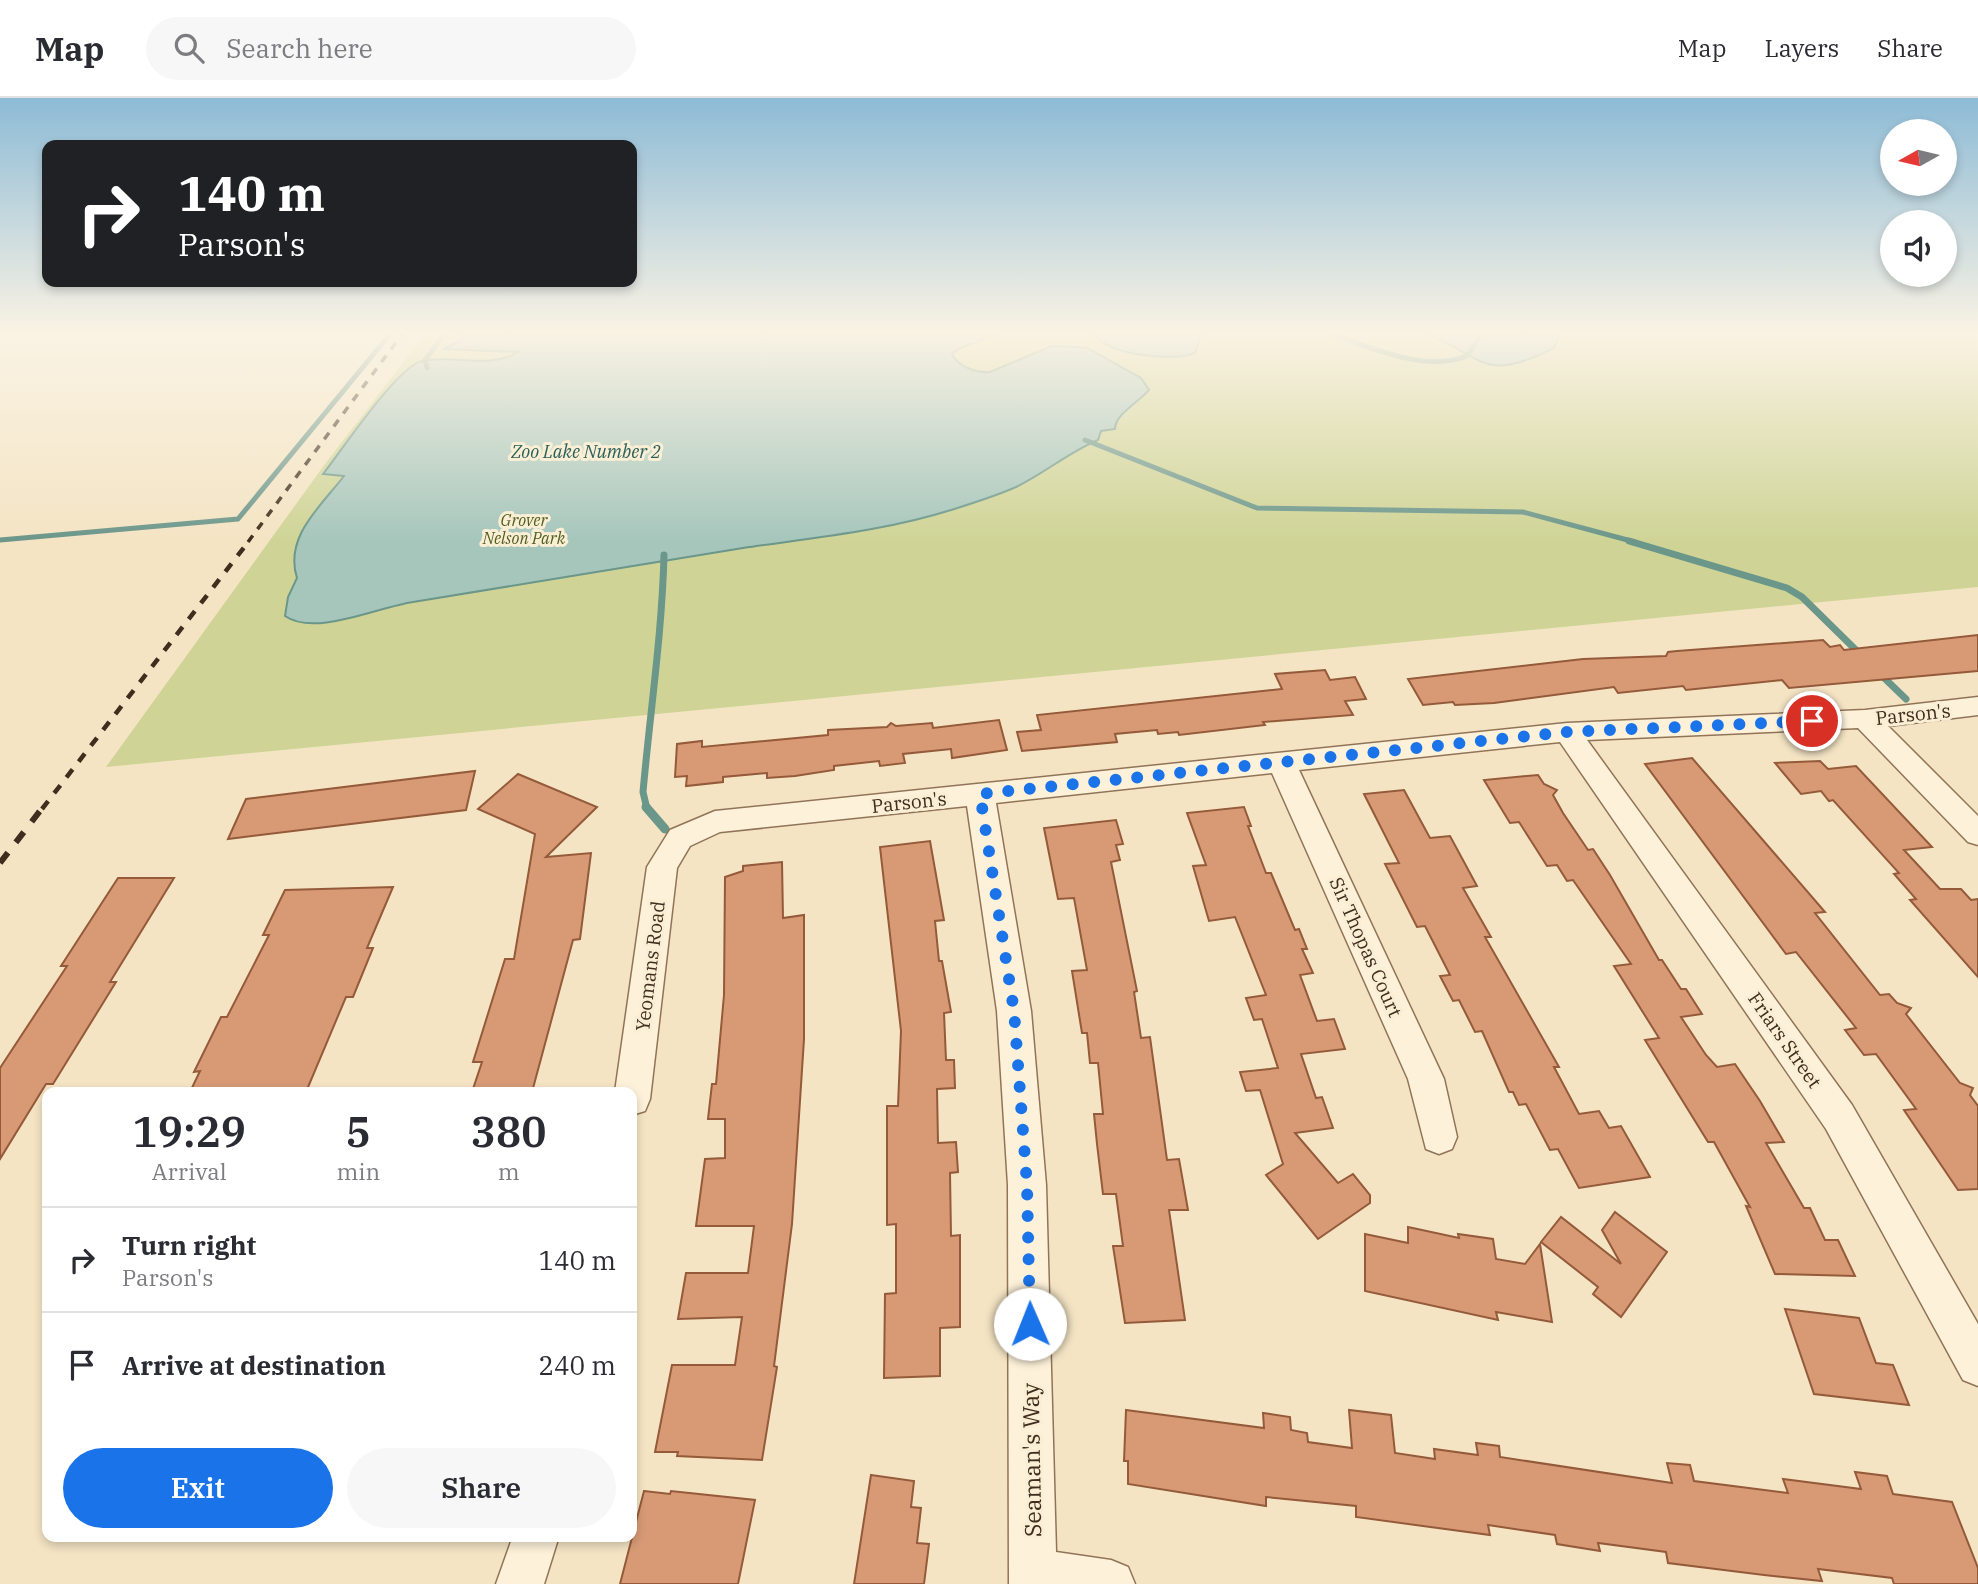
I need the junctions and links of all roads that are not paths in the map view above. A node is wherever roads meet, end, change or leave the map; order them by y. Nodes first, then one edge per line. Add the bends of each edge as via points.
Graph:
1 (1978, 706) edge
2 (1865, 719) junction
3 (1567, 732) junction
4 (1281, 761) junction
5 (980, 794) junction
6 (1978, 834) edge
7 (680, 838) joint
8 (634, 1087) edge
9 (1438, 1137) dead end
10 (1978, 1365) edge
11 (534, 1542) edge
12 (1033, 1578) edge
13 (520, 1584) edge
14 (1111, 1584) edge

1 - 2 street, Parson's
2 - 3 street, Parson's
2 - 6 street
3 - 4 street, Parson's
3 - 10 street, Friars Street via 1839,1117
4 - 5 street, Parson's
4 - 9 street, Sir Thopas Court via 1426,1079
5 - 7 street, Parson's via 715,822
5 - 12 street, Seaman's Way via 1014,1011 1027,1185
7 - 8 street, Yeomans Road via 662,867
11 - 13 street
12 - 14 street

